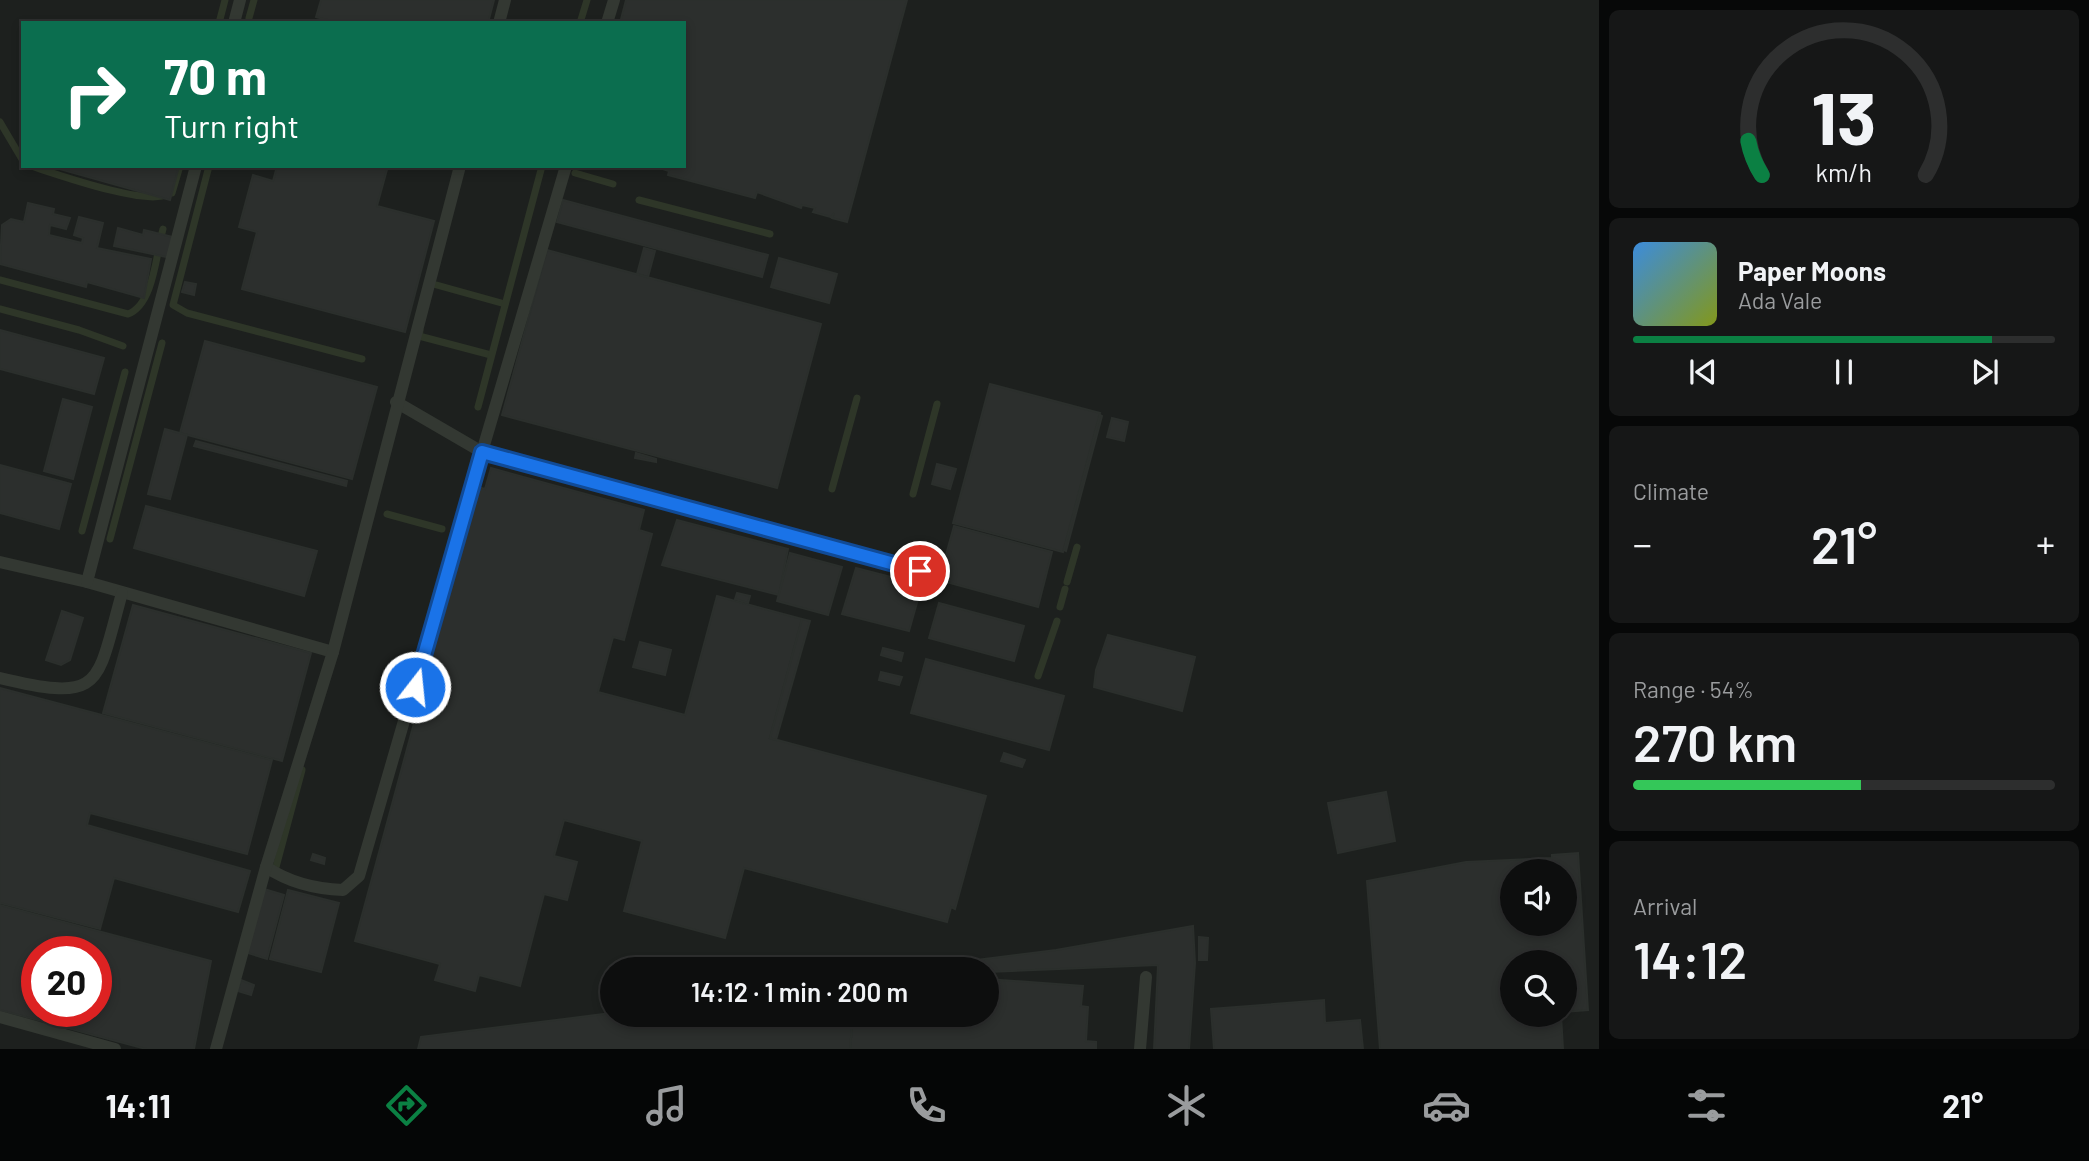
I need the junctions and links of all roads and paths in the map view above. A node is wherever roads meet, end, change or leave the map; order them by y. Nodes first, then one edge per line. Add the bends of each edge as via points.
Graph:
1 (240, 0) edge
2 (505, 0) edge
3 (614, 0) edge
4 (235, 21) edge
5 (500, 21) edge
6 (608, 21) edge
7 (195, 168) edge
8 (459, 168) edge
9 (565, 168) edge
10 (396, 402) junction
11 (482, 452) junction
12 (0, 562) edge
13 (920, 571) dead end
14 (87, 582) junction
15 (122, 593) junction
16 (333, 652) junction
17 (0, 678) edge
18 (266, 867) junction
19 (1146, 977) dead end
20 (0, 1017) edge
21 (115, 1049) edge
22 (216, 1049) edge
23 (1140, 1049) edge

1 - 4 lane
2 - 5 lane
3 - 6 lane
7 - 14 lane
8 - 10 lane
9 - 11 lane
10 - 11 lane
10 - 16 lane
11 - 13 lane
11 - 18 lane via 359,876 343,890 315,889
12 - 14 lane
14 - 15 lane
15 - 16 lane
15 - 17 lane via 101,667 91,682 75,689 50,690
16 - 18 lane
18 - 22 lane
19 - 23 lane
20 - 21 lane

